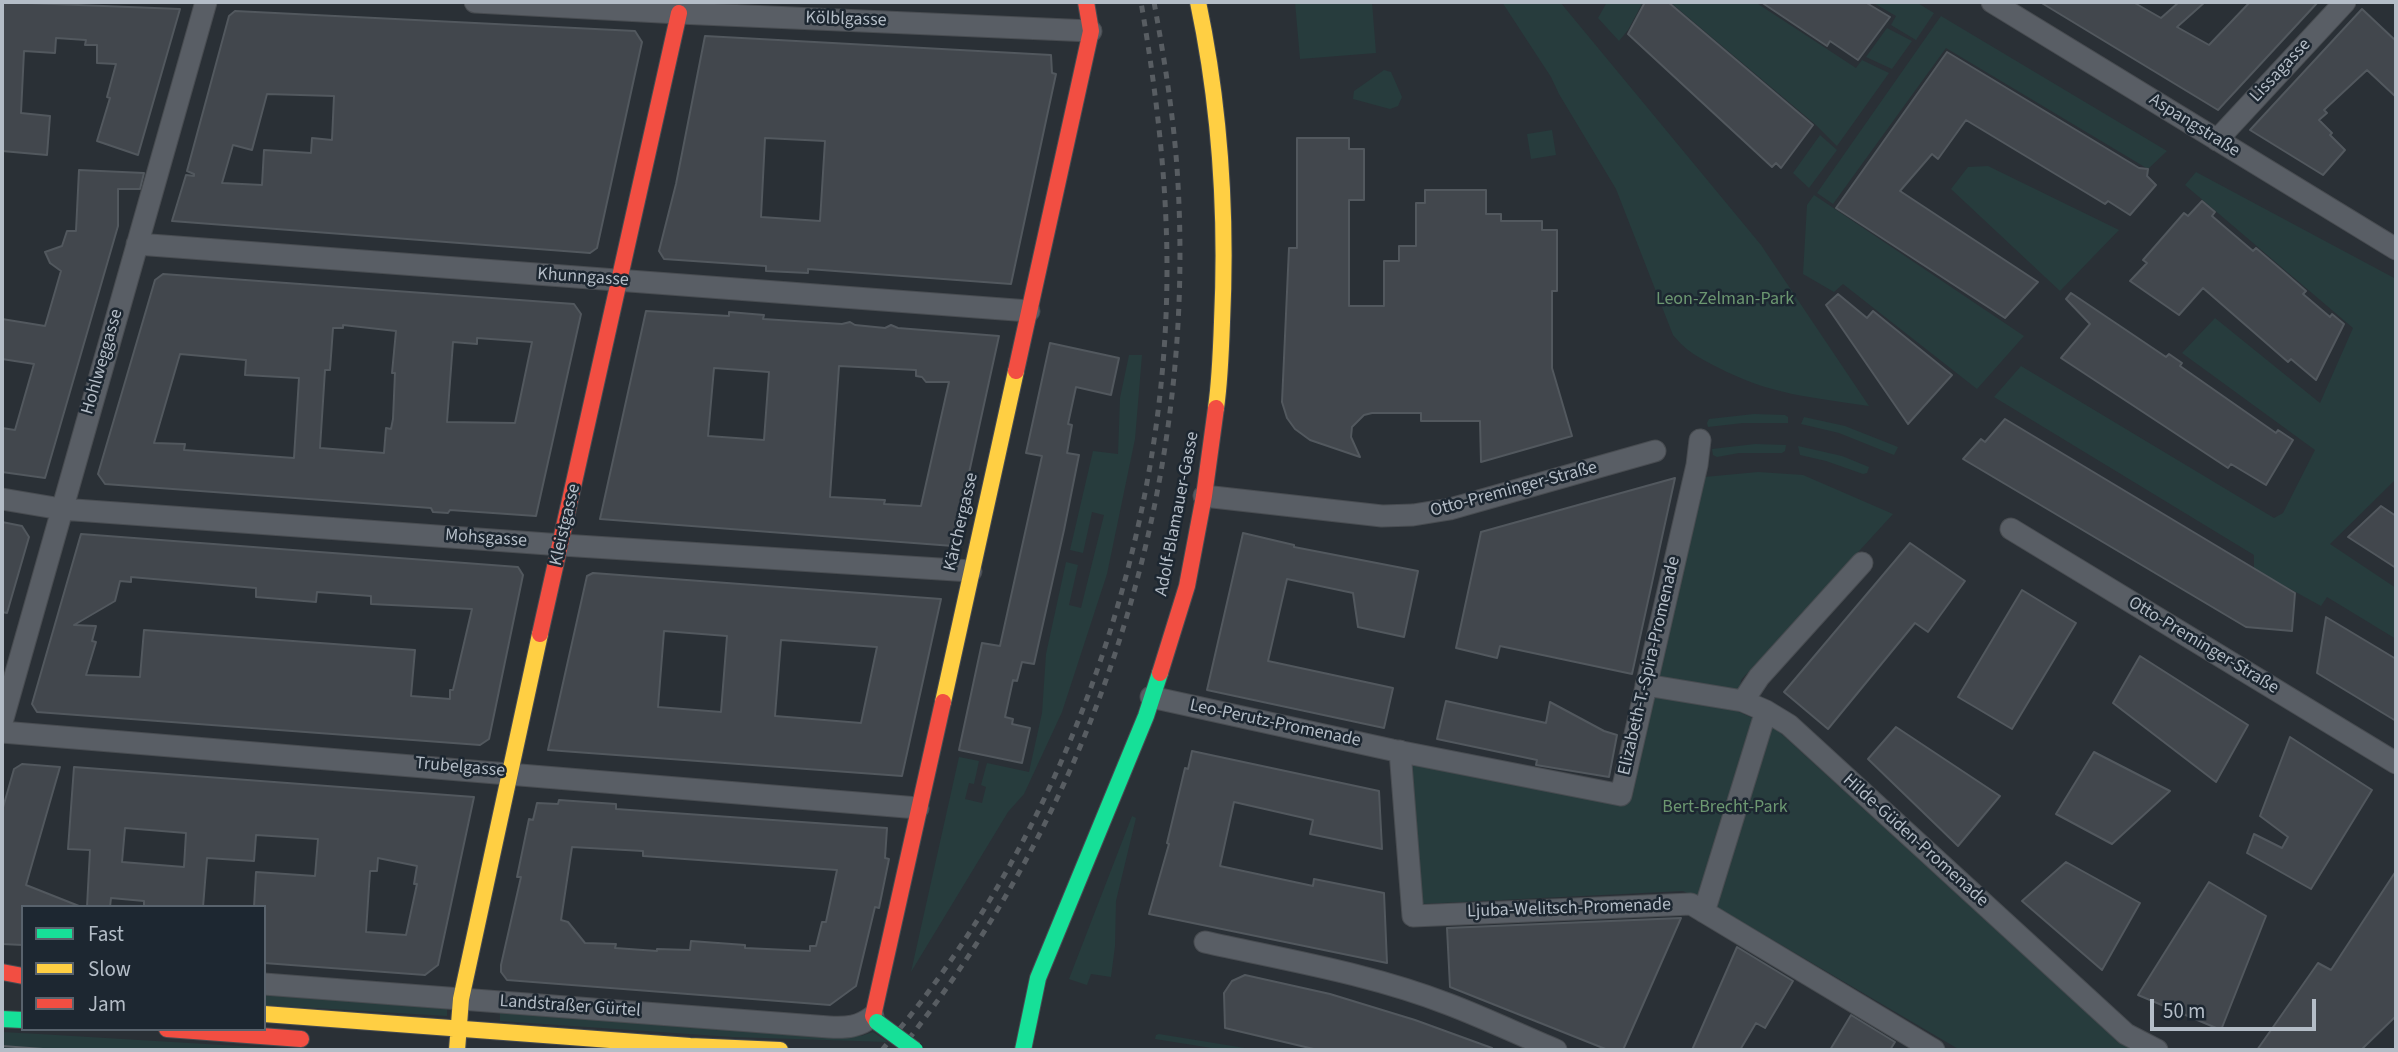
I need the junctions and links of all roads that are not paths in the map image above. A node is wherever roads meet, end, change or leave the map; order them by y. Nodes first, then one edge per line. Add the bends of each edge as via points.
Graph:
1 (206, 2) edge
2 (475, 2) edge
3 (1086, 2) edge
4 (1198, 2) edge
5 (1992, 2) edge
6 (2345, 2) edge
7 (680, 8) edge
8 (1091, 31) junction
9 (2217, 141) junction
10 (136, 244) junction
11 (2396, 249) edge
12 (621, 281) junction
13 (1029, 311) junction
14 (1700, 440) dead end
15 (1655, 451) dead end
16 (1204, 496) junction
17 (2, 499) edge
18 (61, 509) junction
19 (2011, 529) dead end
20 (562, 545) junction
21 (1862, 563) dead end
22 (971, 571) junction
23 (1647, 685) junction
24 (1151, 697) junction
25 (1743, 701) junction
26 (1766, 710) junction
27 (2, 722) edge
28 (2, 732) edge
29 (1399, 751) junction
30 (2396, 763) edge
31 (509, 772) junction
32 (918, 808) junction
33 (1704, 912) junction
34 (1205, 942) dead end
35 (266, 984) edge
36 (461, 999) junction
37 (266, 1014) edge
38 (2, 1019) edge
39 (875, 1019) junction
40 (21, 1020) edge
41 (458, 1029) junction
42 (196, 1031) edge
43 (312, 1039) dead end
44 (451, 1049) edge
45 (463, 1050) edge
46 (780, 1050) edge
47 (915, 1050) edge
48 (1023, 1050) edge
49 (1556, 1050) edge
50 (1934, 1050) edge
51 (2157, 1050) edge

1 - 10 street, Hohlweggasse
2 - 7 street, Kölblgasse
3 - 8 street
4 - 16 street, Adolf-Blamauer-Gasse via 1208,49 1220,170 1224,276 1219,389
5 - 9 street, Aspangstraße
6 - 9 street, Lissagasse
7 - 8 street, Kölblgasse
7 - 12 street, Kleistgasse
8 - 13 street, Kärchergasse
9 - 11 street, Aspangstraße
10 - 12 street, Khunngasse
10 - 18 street, Hohlweggasse
12 - 13 street, Khunngasse
12 - 20 street, Kleistgasse
13 - 22 street, Kärchergasse
14 - 23 street, Elizabeth-T.-Spira-Promenade
15 - 16 street, Otto-Preminger-Straße via 1450,509 1413,515 1382,516
16 - 24 street, Adolf-Blamauer-Gasse via 1187,586
17 - 18 street, Mohsgasse
18 - 20 street, Mohsgasse
18 - 27 street, Hohlweggasse
19 - 30 street, Otto-Preminger-Straße
20 - 22 street, Mohsgasse
20 - 31 street, Kleistgasse
21 - 25 street via 1759,677
22 - 32 street, Kärchergasse
23 - 25 street, Hilde-Güden-Promenade
23 - 29 street, Elizabeth-T.-Spira-Promenade via 1620,795
24 - 29 street, Leo-Perutz-Promenade
24 - 48 street, Adolf-Blamauer-Gasse via 1038,978
25 - 26 street, Hilde-Güden-Promenade
26 - 33 street
26 - 51 street, Hilde-Güden-Promenade via 1789,725 2126,1034
28 - 31 street, Trubelgasse
29 - 33 street, Ljuba-Welitsch-Promenade via 1413,916 1692,904
31 - 32 street, Trubelgasse
31 - 36 street, Kleistgasse
32 - 39 street, Kärchergasse
33 - 50 street, Ljuba-Welitsch-Promenade
34 - 49 street via 1335,970 1447,1003
35 - 36 street, Landstraßer Gürtel
36 - 39 street, Landstraßer Gürtel via 849,1028
36 - 41 street, Kleistgasse
37 - 41 street, Landstraßer Gürtel
38 - 40 street
39 - 47 street, bridge
41 - 44 street, Kleistgasse
41 - 46 street, Landstraßer Gürtel
42 - 43 street
44 - 45 street

